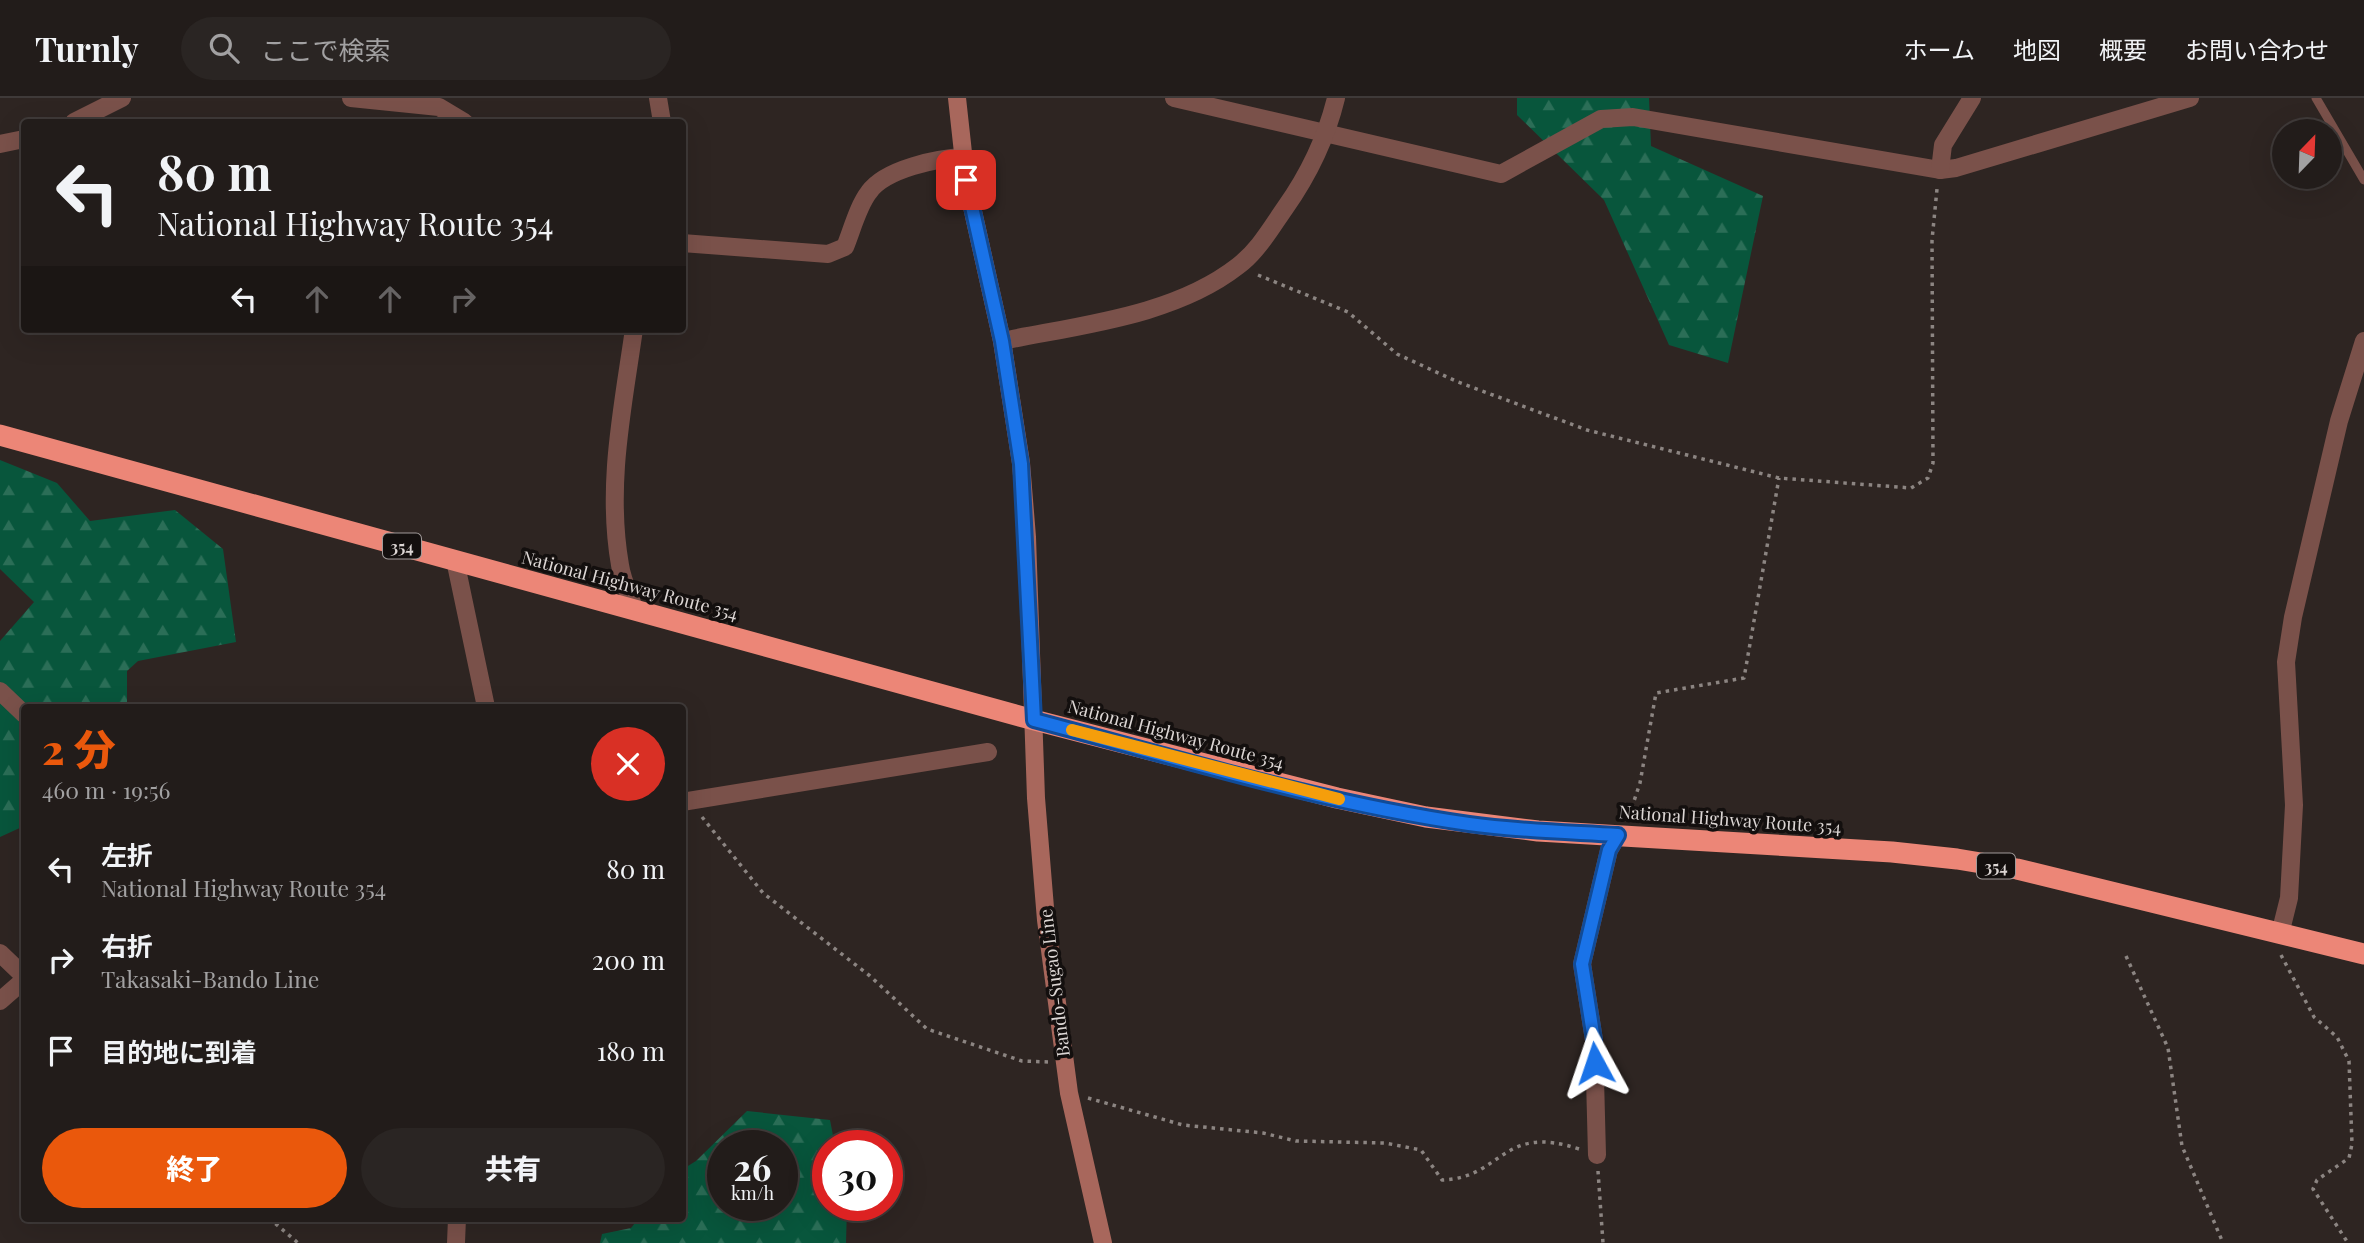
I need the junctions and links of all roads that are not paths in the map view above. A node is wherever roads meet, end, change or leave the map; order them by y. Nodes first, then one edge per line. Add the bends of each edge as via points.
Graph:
1 (122, 98) edge
2 (351, 98) edge
3 (658, 98) edge
4 (957, 98) edge
5 (1174, 98) edge
6 (1336, 98) edge
7 (1972, 98) edge
8 (2190, 98) edge
9 (2316, 98) edge
10 (80, 119) edge
11 (459, 119) edge
12 (662, 119) edge
13 (1327, 135) junction
14 (21, 140) edge
15 (0, 144) edge
16 (964, 157) junction
17 (1940, 170) junction
18 (2364, 180) edge
19 (686, 243) edge
20 (633, 333) edge
21 (1002, 341) junction
22 (2364, 341) edge
23 (0, 435) edge
24 (455, 560) junction
25 (635, 611) junction
26 (0, 691) edge
27 (485, 704) edge
28 (21, 711) edge
29 (1034, 720) junction
30 (988, 752) dead end
31 (686, 801) edge
32 (1618, 835) junction
33 (2280, 933) junction
34 (0, 953) edge
35 (2364, 954) edge
36 (21, 975) edge
37 (21, 981) edge
38 (0, 1001) edge
39 (1597, 1155) road end
40 (457, 1222) edge
41 (456, 1243) edge
42 (1103, 1243) edge

1 - 10 street
2 - 11 street via 439,107
3 - 12 street
4 - 16 main road, Bando-Sugao Line
5 - 13 street
6 - 13 street
7 - 17 street via 1942,145
8 - 17 street
9 - 18 lane
13 - 17 street via 1501,174 1601,119 1633,117
13 - 21 street via 1300,186 1262,241 1239,265 1200,290 1125,316
14 - 15 street
16 - 19 street via 935,158 883,179 869,192 845,247 836,252
16 - 21 main road, Bando-Sugao Line
20 - 25 street via 617,436 615,503 620,566
21 - 29 main road, Bando-Sugao Line via 1021,464
22 - 33 street via 2339,421 2286,662 2294,805 2289,898
23 - 24 highway, National Highway Route 354 / 354
24 - 25 highway, National Highway Route 354 / 354
24 - 27 street
25 - 29 highway, National Highway Route 354 / 354
26 - 28 street
29 - 32 highway, National Highway Route 354 / 354 via 1257,779 1426,817
29 - 42 main road, Bando-Sugao Line via 1046,920 1064,1063
30 - 31 street
32 - 33 highway, National Highway Route 354 / 354 via 1957,859 2017,869
32 - 39 street via 1609,850 1582,964 1594,1040
33 - 35 highway, National Highway Route 354 / 354
34 - 36 street
37 - 38 street
40 - 41 street

